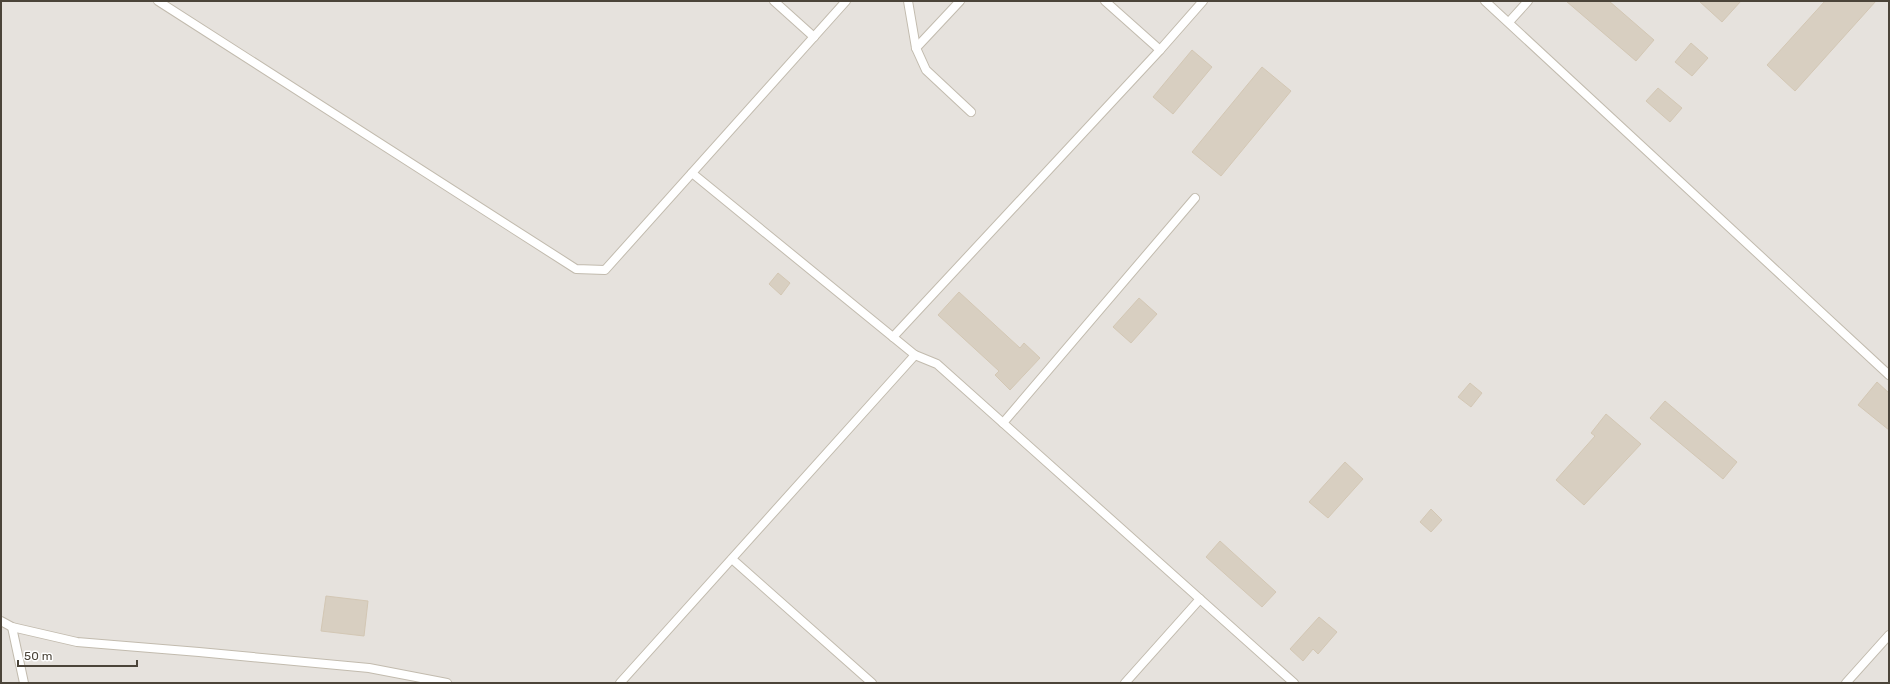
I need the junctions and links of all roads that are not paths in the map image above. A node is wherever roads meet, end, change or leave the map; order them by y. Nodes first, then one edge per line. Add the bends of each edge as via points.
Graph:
1 (158, 1) edge
2 (774, 1) edge
3 (846, 1) edge
4 (908, 1) edge
5 (960, 1) edge
6 (1105, 1) edge
7 (1203, 1) edge
8 (1485, 1) edge
9 (1528, 1) edge
10 (1509, 22) junction
11 (814, 37) junction
12 (916, 48) junction
13 (1160, 50) junction
14 (971, 112) dead end
15 (692, 173) junction
16 (1195, 198) dead end
17 (893, 337) junction
18 (915, 355) junction
19 (1889, 375) edge
20 (1003, 424) junction
21 (732, 559) junction
22 (1200, 599) junction
23 (1, 621) edge
24 (12, 626) junction
25 (1889, 635) edge
26 (24, 683) edge
27 (447, 683) edge
28 (620, 683) edge
29 (872, 683) edge
30 (1125, 683) edge
31 (1294, 683) edge
32 (1846, 683) edge

1 - 15 lane via 576,269 605,270
2 - 11 lane
3 - 11 lane
4 - 12 lane
5 - 12 lane
6 - 13 lane
7 - 13 lane
8 - 10 lane
9 - 10 lane
10 - 19 lane
11 - 15 lane
12 - 14 lane via 926,70
13 - 17 lane
15 - 17 lane
16 - 20 lane
17 - 18 lane
18 - 20 lane via 937,364
18 - 21 lane
20 - 22 lane
21 - 28 lane
21 - 29 lane
22 - 30 lane
22 - 31 lane
23 - 24 lane
24 - 26 lane
24 - 27 lane via 77,642 369,668
25 - 32 lane

